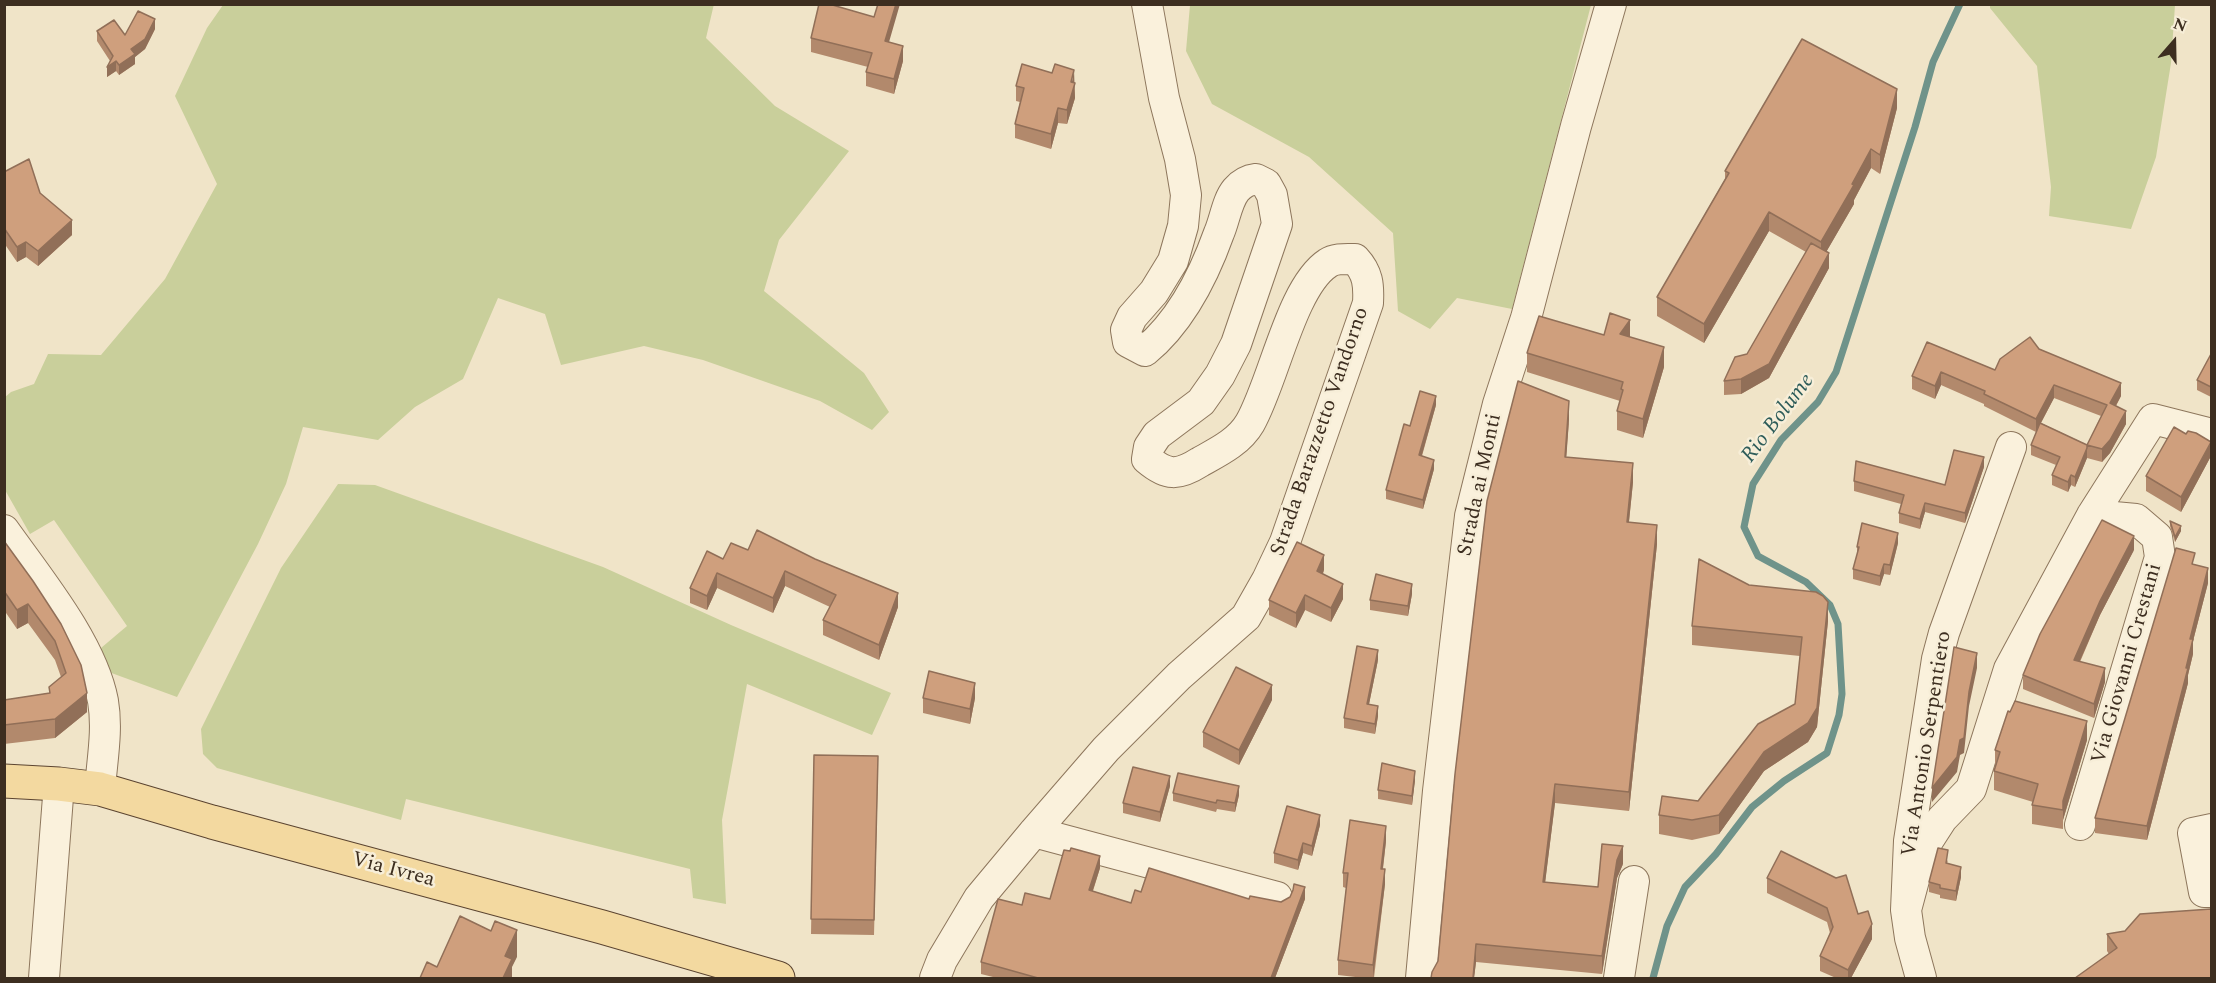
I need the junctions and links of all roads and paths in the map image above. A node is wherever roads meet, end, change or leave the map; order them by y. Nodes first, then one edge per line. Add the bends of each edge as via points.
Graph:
1 (1147, 4) edge
2 (1611, 4) edge
3 (2211, 434) edge
4 (2011, 447) dead end
5 (2092, 515) junction
6 (4, 530) edge
7 (4, 781) edge
8 (59, 784) junction
9 (100, 789) junction
10 (2080, 825) dead end
11 (2211, 829) edge
12 (1034, 832) junction
13 (1634, 881) dead end
14 (2211, 892) edge
15 (1276, 897) dead end
16 (1906, 910) junction
17 (44, 978) edge
18 (778, 978) edge
19 (935, 978) edge
20 (1421, 978) edge
21 (1619, 978) edge
22 (1921, 978) edge

1 - 12 street, Strada Barazzetto Vandorno via 1186,195 1183,226 1173,261 1132,317 1126,330 1128,342 1145,351 1184,306 1236,190 1247,180 1266,184 1272,195 1276,224 1236,344 1220,375 1200,402 1158,435 1149,447 1147,459 1158,469 1185,471 1231,443 1243,431 1265,392 1309,280 1329,261 1354,259 1362,267 1369,287 1368,303 1285,542 1246,617 1179,676 1106,749
2 - 20 street, Strada ai Monti via 1470,516
3 - 5 street via 2153,419
4 - 16 street, Via Antonio Serpentiero via 1937,659 1909,841
5 - 10 street, Via Giovanni Crestani via 2136,519 2157,537 2160,557
5 - 16 street via 2009,669 1971,789 1942,819 1922,850
6 - 9 street via 79,641 103,699
7 - 8 main road, Via Ivrea
8 - 9 main road, Via Ivrea
8 - 17 street
9 - 18 main road, Via Ivrea
11 - 14 street via 2193,833 2204,892
12 - 15 street
12 - 19 street, Strada Barazzetto Vandorno via 979,898
13 - 21 street
16 - 22 street, Via Antonio Serpentiero

